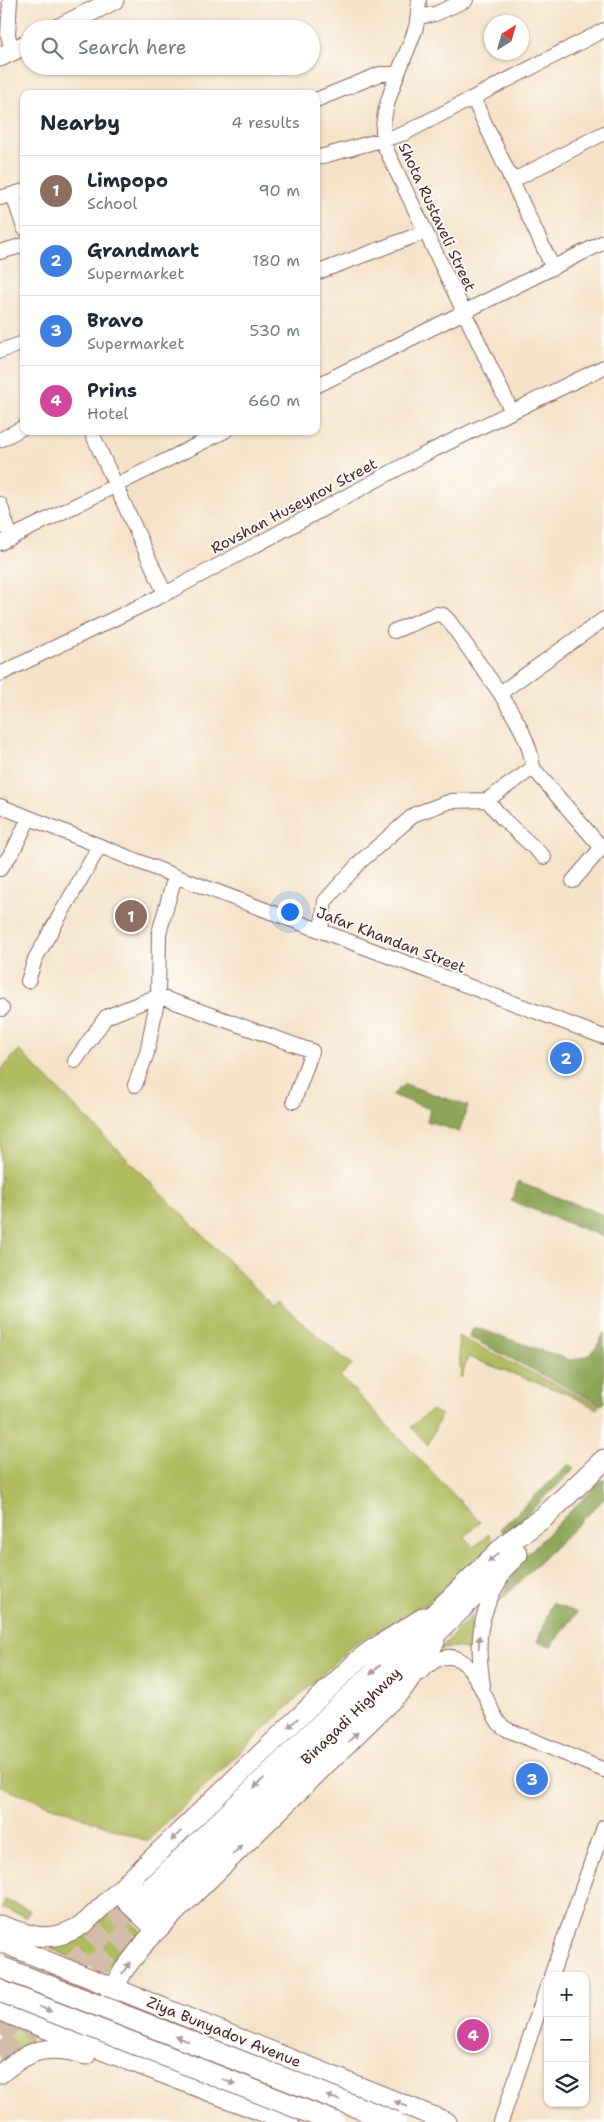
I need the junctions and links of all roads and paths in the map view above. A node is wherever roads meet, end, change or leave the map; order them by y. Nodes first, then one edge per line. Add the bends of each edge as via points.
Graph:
1 (10, 0) edge
2 (114, 0) edge
3 (419, 0) edge
4 (466, 0) edge
5 (418, 17) junction
6 (75, 20) edge
7 (604, 30) edge
8 (14, 50) edge
9 (398, 74) junction
10 (320, 98) edge
11 (473, 98) junction
12 (604, 132) edge
13 (383, 140) junction
14 (320, 157) edge
15 (512, 181) junction
16 (12, 195) edge
17 (20, 217) edge
18 (425, 232) junction
19 (604, 242) edge
20 (20, 246) edge
21 (0, 252) edge
22 (553, 268) junction
23 (320, 271) edge
24 (464, 313) junction
25 (20, 344) edge
26 (0, 351) edge
27 (604, 367) edge
28 (320, 384) edge
29 (512, 412) junction
30 (20, 429) edge
31 (93, 435) edge
32 (217, 435) edge
33 (0, 440) edge
34 (114, 486) junction
35 (0, 504) edge
36 (6, 541) edge
37 (165, 594) junction
38 (604, 619) edge
39 (394, 631) dead end
40 (0, 674) edge
41 (500, 693) junction
42 (533, 768) junction
43 (487, 800) junction
44 (0, 806) edge
45 (29, 818) junction
46 (603, 846) edge
47 (99, 847) junction
48 (544, 857) dead end
49 (2, 861) edge
50 (175, 876) junction
51 (573, 881) dead end
52 (321, 930) junction
53 (28, 980) dead end
54 (158, 996) junction
55 (604, 1037) edge
56 (75, 1061) dead end
57 (135, 1086) dead end
58 (294, 1101) dead end
59 (604, 1460) edge
60 (544, 1517) junction
61 (516, 1556) junction
62 (446, 1613) junction
63 (402, 1688) junction
64 (484, 1690) junction
65 (604, 1770) edge
66 (604, 1827) edge
67 (138, 1872) junction
68 (147, 1904) tunnel mouth
69 (175, 1911) junction
70 (0, 1925) edge
71 (0, 1929) edge
72 (0, 1942) edge
73 (9, 1968) edge
74 (63, 1968) junction
75 (552, 1972) edge
76 (0, 1982) edge
77 (114, 1987) junction
78 (0, 1991) edge
79 (544, 1996) edge
80 (0, 2012) edge
81 (103, 2012) junction
82 (186, 2016) junction
83 (21, 2019) junction
84 (45, 2028) junction
85 (156, 2069) junction
86 (0, 2074) edge
87 (288, 2122) edge
88 (334, 2122) edge
89 (395, 2122) edge
90 (447, 2122) edge
91 (501, 2122) edge

1 - 8 street via 8,36
2 - 6 main road
3 - 5 street, Shota Rustaveli Street
4 - 5 street via 435,14
5 - 9 street, Shota Rustaveli Street
7 - 11 street
9 - 10 street via 380,74
9 - 13 street, Shota Rustaveli Street via 383,128
11 - 13 street via 403,134
11 - 15 street
12 - 15 street
13 - 14 street
13 - 18 street, Shota Rustaveli Street
15 - 22 street
16 - 17 street
18 - 23 street
18 - 24 street, Shota Rustaveli Street
19 - 22 street
20 - 21 street
22 - 24 street
24 - 28 street
24 - 29 street, Shota Rustaveli Street
25 - 26 street
27 - 29 street, Rovshan Huseynov Street
29 - 37 street, Rovshan Huseynov Street via 425,454
30 - 33 street
31 - 34 street
32 - 34 street
34 - 36 street
34 - 37 street
35 - 36 street
37 - 40 street, Rovshan Huseynov Street
38 - 41 street
39 - 41 street via 443,614
41 - 42 street via 527,738
42 - 43 street
42 - 46 street
43 - 48 street
43 - 52 street via 451,801 415,814 361,862 325,901
44 - 45 street, Jafar Khandan Street
45 - 47 street, Jafar Khandan Street
45 - 49 street
46 - 51 street
47 - 50 street, Jafar Khandan Street
47 - 53 street via 36,959
50 - 52 street, Jafar Khandan Street
50 - 54 street via 159,933
52 - 55 street, Jafar Khandan Street
54 - 56 street via 106,1017
54 - 57 street via 147,1053
54 - 58 street via 312,1051
59 - 60 main road, Binagadi Highway
60 - 61 main road, Binagadi Highway
60 -> 62 main road, Binagadi Highway via 508,1543
61 - 62 main road, Binagadi Highway
64 -> 61 street via 478,1655 480,1627 487,1605
62 - 63 main road
62 -> 67 main road via 376,1646 358,1660
62 - 68 main road, Binagadi Highway
63 - 64 street via 434,1661 450,1657 470,1670
69 -> 63 main road
64 - 65 street via 499,1723 508,1730
66 - 75 street
67 - 69 main road via 124,1893 126,1901 150,1924 158,1924
67 - 70 main road via 86,1922 64,1935 36,1936
77 -> 69 main road via 137,1951
71 - 74 main road
72 - 74 main road, Ziya Bunyadov Avenue
73 - 74 main road via 37,1964
73 - 76 main road
73 - 83 main road via 0,1998 4,2007
89 -> 73 main road, Ziya Bunyadov Avenue, bridge
74 - 77 main road, Ziya Bunyadov Avenue
74 - 81 main road via 96,1989
77 - 81 main road
77 - 82 main road, Ziya Bunyadov Avenue
78 -> 88 main road, bridge
79 - 91 street
80 - 83 main road
81 - 84 main road via 94,2028 82,2033
82 - 85 main road via 150,2010 138,2012 126,2026 125,2043 139,2059
90 -> 82 main road, Ziya Bunyadov Avenue
83 - 84 main road
84 - 85 main road
85 - 86 main road via 120,2066 69,2049 54,2048 28,2054
85 - 87 main road

